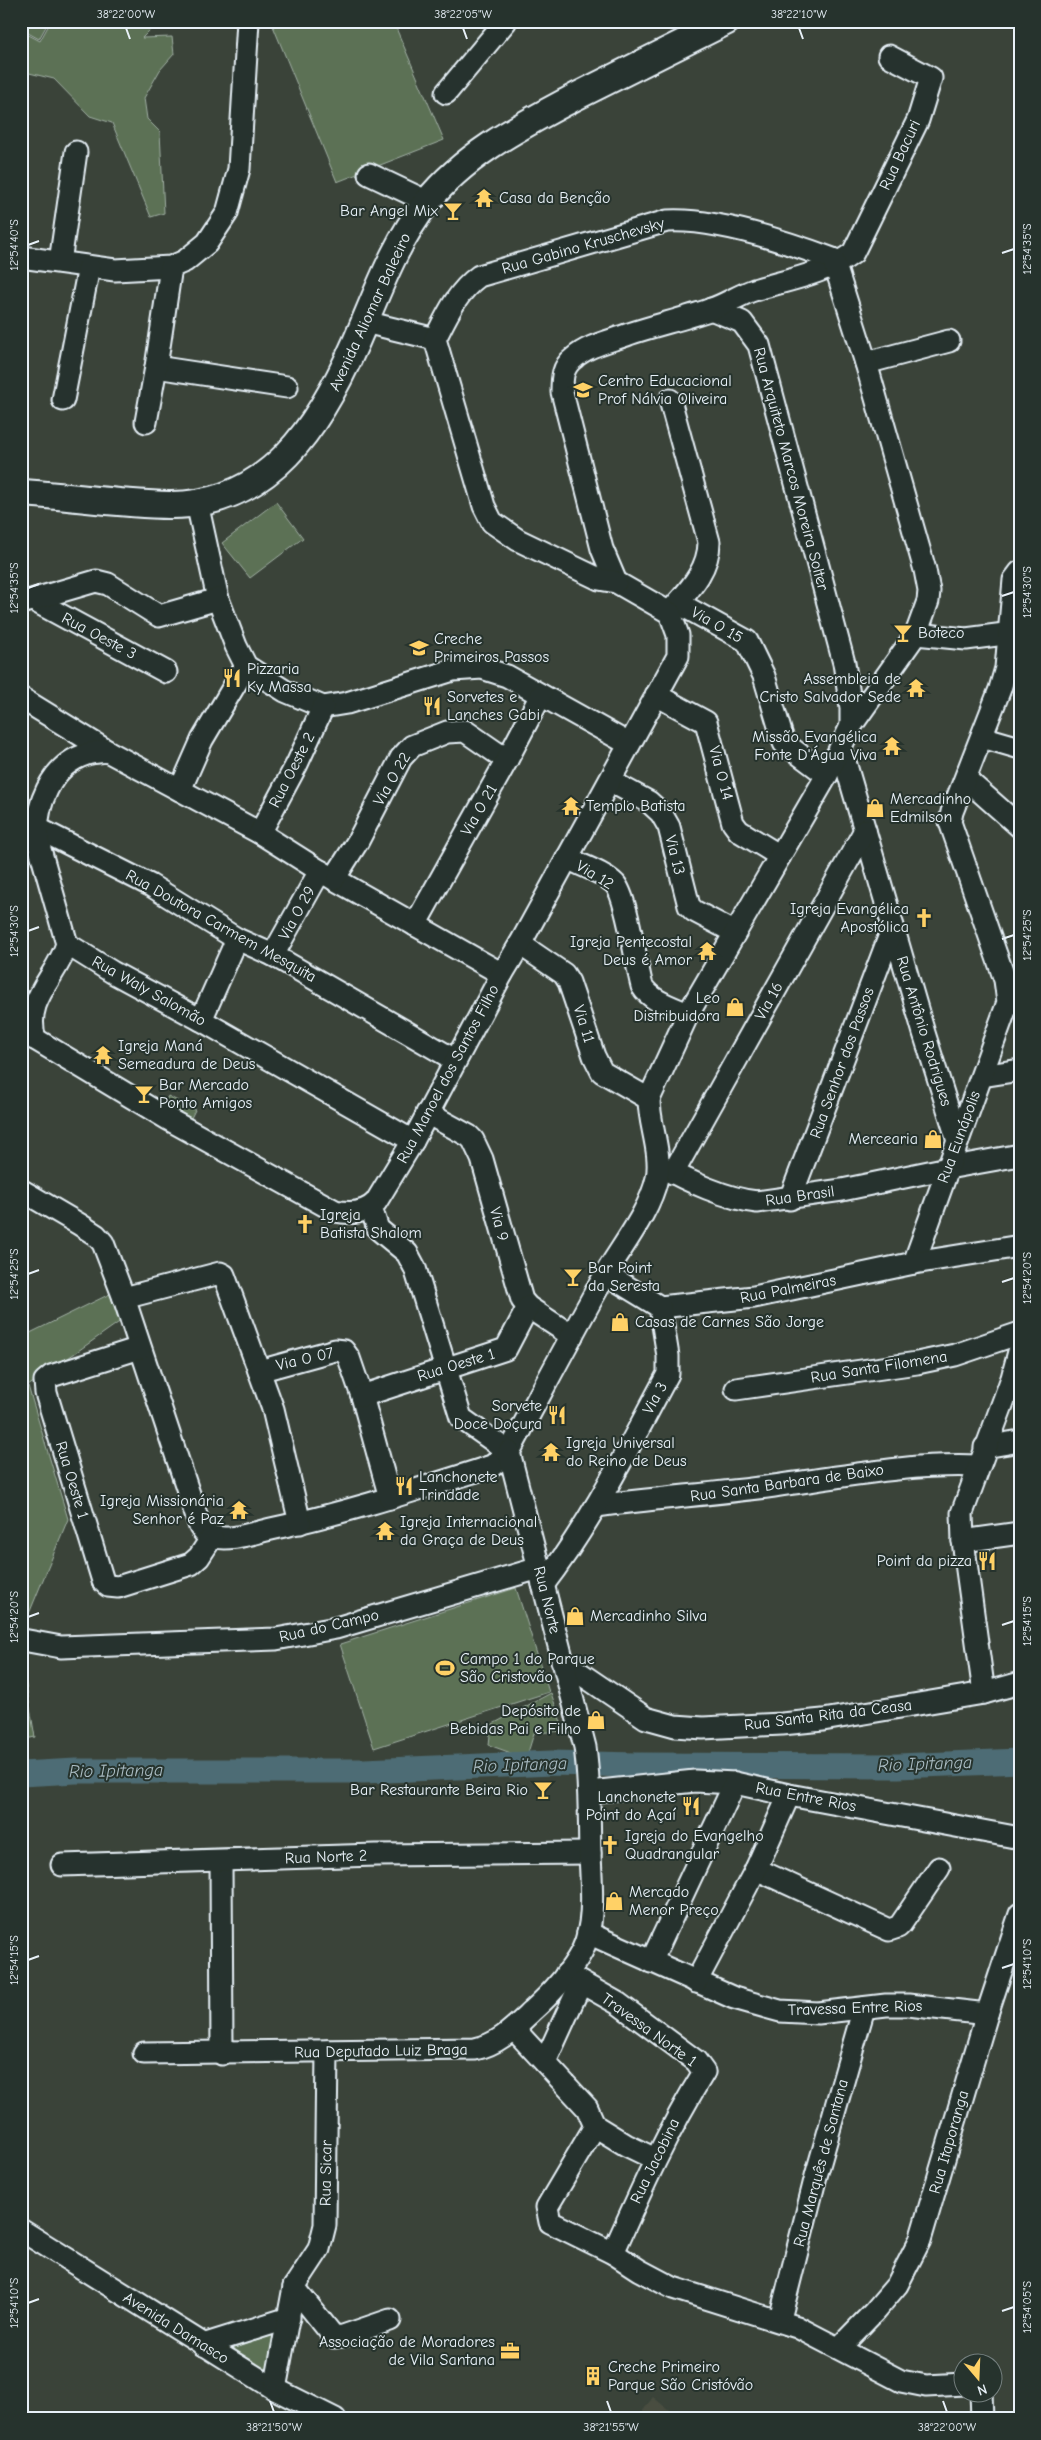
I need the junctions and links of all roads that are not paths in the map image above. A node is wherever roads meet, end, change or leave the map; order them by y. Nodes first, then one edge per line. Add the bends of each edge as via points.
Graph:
1 (248, 21) edge
2 (506, 21) edge
3 (727, 21) edge
4 (889, 56) dead end
5 (446, 93) dead end
6 (76, 152) dead end
7 (369, 174) dead end
8 (428, 202) junction
9 (21, 257) edge
10 (60, 262) junction
11 (834, 266) junction
12 (89, 267) junction
13 (171, 267) junction
14 (711, 309) junction
15 (364, 322) junction
16 (435, 339) junction
17 (949, 341) dead end
18 (866, 363) junction
19 (156, 367) junction
20 (287, 387) dead end
21 (63, 400) dead end
22 (670, 400) dead end
23 (146, 422) dead end
24 (21, 493) edge
25 (197, 503) junction
26 (1017, 576) edge
27 (616, 582) junction
28 (218, 599) junction
29 (27, 601) edge
30 (674, 608) junction
31 (1014, 633) edge
32 (916, 634) junction
33 (246, 666) junction
34 (1013, 670) edge
35 (166, 672) dead end
36 (656, 694) junction
37 (541, 695) junction
38 (21, 698) edge
39 (323, 707) junction
40 (850, 726) junction
41 (982, 737) junction
42 (628, 744) junction
43 (841, 748) junction
44 (1020, 748) edge
45 (106, 751) junction
46 (507, 760) junction
47 (826, 775) junction
48 (966, 779) junction
49 (610, 782) junction
50 (180, 790) junction
51 (32, 813) edge
52 (1020, 827) edge
53 (865, 830) junction
54 (260, 833) junction
55 (780, 856) junction
56 (567, 858) junction
57 (327, 875) junction
58 (415, 924) junction
59 (893, 926) junction
60 (734, 932) junction
61 (237, 939) junction
62 (67, 944) junction
63 (520, 944) junction
64 (273, 955) junction
65 (502, 974) junction
66 (688, 1014) junction
67 (201, 1020) junction
68 (28, 1037) edge
69 (456, 1060) junction
70 (1020, 1070) edge
71 (982, 1076) junction
72 (650, 1099) junction
73 (427, 1113) junction
74 (958, 1141) junction
75 (413, 1142) junction
76 (1020, 1155) edge
77 (666, 1168) junction
78 (948, 1168) junction
79 (21, 1190) edge
80 (790, 1199) junction
81 (371, 1208) junction
82 (1020, 1246) edge
83 (914, 1264) junction
84 (606, 1274) junction
85 (124, 1298) junction
86 (528, 1308) junction
87 (660, 1308) junction
88 (1020, 1333) edge
89 (572, 1336) junction
90 (140, 1348) junction
91 (1020, 1348) edge
92 (447, 1367) junction
93 (259, 1371) junction
94 (736, 1389) dead end
95 (362, 1396) junction
96 (1020, 1440) edge
97 (985, 1447) junction
98 (509, 1452) junction
99 (978, 1466) junction
100 (390, 1498) junction
101 (596, 1506) junction
102 (300, 1523) junction
103 (1020, 1533) edge
104 (212, 1537) junction
105 (962, 1540) junction
106 (541, 1576) junction
107 (24, 1640) dead end
108 (562, 1661) junction
109 (1020, 1682) edge
110 (984, 1693) junction
111 (735, 1783) junction
112 (590, 1785) junction
113 (789, 1795) junction
114 (1020, 1838) edge
115 (590, 1853) junction
116 (221, 1861) junction
117 (62, 1865) dead end
118 (939, 1868) dead end
119 (756, 1869) junction
120 (1020, 1914) edge
121 (588, 1933) junction
122 (651, 1962) junction
123 (574, 1979) junction
124 (696, 1982) junction
125 (864, 2008) junction
126 (987, 2014) junction
127 (514, 2029) junction
128 (327, 2052) junction
129 (144, 2053) dead end
130 (222, 2054) junction
131 (545, 2062) junction
132 (704, 2072) joint
133 (595, 2126) junction
134 (655, 2159) junction
135 (21, 2230) edge
136 (613, 2253) junction
137 (294, 2287) junction
138 (289, 2318) junction
139 (780, 2319) junction
140 (390, 2320) dead end
141 (203, 2345) junction
142 (838, 2348) junction
143 (954, 2384) edge
144 (275, 2389) junction
145 (981, 2402) edge
146 (336, 2419) edge
147 (982, 2419) edge

1 - 13 street via 242,138 233,197 227,213 206,243 185,261
2 - 5 street
3 - 8 main road, Avenida Aliomar Baleeiro via 517,128 474,157
4 - 11 street, Rua Bacuri via 931,78 918,120 853,253
6 - 10 street
7 - 8 street
8 - 15 main road, Avenida Aliomar Baleeiro via 408,229
9 - 10 street
10 - 12 street
11 - 14 street via 734,297
11 - 16 street, Rua Gabino Kruschevsky via 833,259 820,254 722,226 668,221 479,276 454,301
11 - 18 street, Rua Arquiteto Marcos Moreira Solter
12 - 13 street via 115,270
12 - 21 street
13 - 19 street
14 - 27 street via 584,351 572,358 562,376 562,392 597,529
14 - 40 street, Rua Arquiteto Marcos Moreira Solter via 742,322 759,345 844,663 851,708
15 - 16 street
15 - 25 main road, Avenida Aliomar Baleeiro via 328,402 292,450 274,469 246,486
16 - 27 street via 484,506 492,522 518,540 598,579
17 - 18 street
18 - 32 street, Rua Arquiteto Marcos Moreira Solter via 928,581 928,601
19 - 20 street
19 - 23 street
22 - 30 street via 709,542 707,558 697,579
24 - 25 main road, Avenida Aliomar Baleeiro via 170,505
25 - 28 street
26 - 31 street
27 - 30 street
28 - 29 street via 159,616 108,584 96,581
28 - 33 street
29 - 35 street, Rua Oeste 3
30 - 36 street via 680,647
30 - 47 street, Via O 15 via 747,641 764,676 784,743
31 - 32 street via 966,639
31 - 34 street
32 - 40 street, Rua Arquiteto Marcos Moreira Solter
33 - 39 street via 299,699
33 - 50 street via 202,740
34 - 41 street via 1000,690
36 - 42 street
36 - 55 street, Via O 14 via 706,722 733,823 739,831
37 - 39 street via 493,670 470,668 452,670 347,703
37 - 42 street
37 - 46 street, Via O 21
38 - 45 street, Rua Manoel dos Santos Filho
39 - 54 street, Rua Oeste 2
40 - 43 street, Rua Arquiteto Marcos Moreira Solter
41 - 44 street
41 - 48 street
42 - 49 street
43 - 47 street, Rua Arquiteto Marcos Moreira Solter
43 - 53 street, Rua Antônio Rodrigues
45 - 50 street, Rua Manoel dos Santos Filho
45 - 51 street via 87,754 63,767
46 - 57 street, Via O 22 via 465,731 447,732 412,746 401,758 358,841
46 - 58 street, Via O 21
47 - 55 street, Rua Arquiteto Marcos Moreira Solter
48 - 52 street
48 - 71 street, Rua Eunápolis via 952,812 951,826 1008,994 1006,1012
49 - 56 street
49 - 60 street, Via 13 via 657,807 669,827 689,906
50 - 54 street, Rua Manoel dos Santos Filho
51 - 61 street, Rua Doutora Carmem Mesquita
51 - 62 street
53 - 59 street, Rua Antônio Rodrigues
53 - 77 street, Via 16
54 - 57 street, Rua Manoel dos Santos Filho
55 - 60 street, Rua Arquiteto Marcos Moreira Solter
56 - 63 street
56 - 66 street, Via 12 via 616,885 642,986 655,999
57 - 58 street, Rua Manoel dos Santos Filho
57 - 64 street, Via O 29
58 - 65 street, Rua Manoel dos Santos Filho
59 - 74 street, Rua Antônio Rodrigues
59 - 80 street, Rua Senhor dos Passos
60 - 66 street, Rua Arquiteto Marcos Moreira Solter
61 - 64 street, Rua Doutora Carmem Mesquita
61 - 67 street
62 - 67 street, Rua Waly Salomão
62 - 68 street via 34,1005
63 - 65 street
63 - 72 street, Via 11 via 564,974 570,982 602,1072
64 - 69 street, Rua Doutora Carmem Mesquita
65 - 69 street, Rua Manoel dos Santos Filho
66 - 72 street, Rua Arquiteto Marcos Moreira Solter
67 - 75 street, Rua Waly Salomão
68 - 81 street via 168,1120 335,1211 351,1213
69 - 73 street, Rua Manoel dos Santos Filho
70 - 71 street
71 - 74 street, Rua Eunápolis
72 - 77 street, Rua Arquiteto Marcos Moreira Solter via 649,1113
73 - 75 street, Rua Manoel dos Santos Filho
73 - 86 street, Via 9 via 469,1136 478,1148 516,1286
74 - 78 street, Rua Eunápolis
75 - 81 street, Rua Manoel dos Santos Filho
76 - 78 street, Rua Brasil
77 - 80 street, Rua Brasil via 748,1201
77 - 84 street, Rua Arquiteto Marcos Moreira Solter via 656,1179 649,1201
78 - 80 street, Rua Brasil
78 - 83 street, Rua Eunápolis
79 - 85 street via 96,1235 106,1250
81 - 92 street via 378,1229 407,1253 415,1268
82 - 83 street, Rua Palmeiras
83 - 87 street, Rua Palmeiras via 754,1297
84 - 87 street
84 - 89 street, Rua Arquiteto Marcos Moreira Solter
85 - 90 street
85 - 93 street via 220,1273 226,1279
86 - 89 street, Via 9
86 - 92 street, Rua Oeste 1 via 506,1349
87 - 101 street, Via 3 via 668,1374
88 - 94 street, Rua Santa Filomena via 955,1355 917,1363
89 - 98 street, Rua Arquiteto Marcos Moreira Solter
90 - 104 street via 200,1527
90 - 104 street, Rua Oeste 1 via 51,1376 45,1381 103,1581 108,1586 118,1587 191,1564
91 - 97 street
92 - 95 street, Rua Oeste 1
92 - 98 street via 460,1418
93 - 95 street, Via O 07 via 336,1350 344,1351
93 - 102 street via 273,1410
95 - 100 street
96 - 97 street
97 - 99 street
98 - 100 street via 492,1466
98 - 106 street, Rua Norte
99 - 101 street, Rua Santa Barbara de Baixo via 873,1471 689,1497
99 - 105 street via 962,1513
100 - 102 street
101 - 106 street, Via 3 via 564,1557
102 - 104 street via 242,1536
103 - 105 street
105 - 110 street
106 - 107 street, Rua do Campo via 336,1628 276,1639 61,1647
106 - 108 street, Rua Norte
108 - 110 street, Rua Santa Rita da Ceasa via 646,1718 675,1726 703,1728 823,1720
108 - 112 street, Rua Deputado Luiz Braga via 585,1747
109 - 110 street, Rua Santa Rita da Ceasa
111 - 112 street, Rua Entre Rios via 695,1781
111 - 113 street, Rua Entre Rios
111 - 122 street
112 - 115 street, Rua Deputado Luiz Braga
113 - 114 street, Rua Entre Rios
113 - 119 street
115 - 116 street, Rua Norte 2 via 376,1855
115 - 121 street, Rua Deputado Luiz Braga via 592,1900
116 - 117 street, Rua Norte 2
116 - 130 street
118 - 119 street via 901,1924 893,1930
119 - 124 street
120 - 126 street, Rua Itaporanga
121 - 122 street, Travessa Entre Rios
121 - 123 street, Rua Deputado Luiz Braga
122 - 124 street, Travessa Entre Rios
123 - 127 street, Rua Deputado Luiz Braga via 556,1989
123 - 131 street
123 - 132 street, Travessa Norte 1 via 619,2004 696,2061
124 - 125 street, Travessa Entre Rios via 734,1998 780,2011 818,2013
125 - 126 street, Travessa Entre Rios via 908,2005
125 - 139 street, Rua Marquês de Santana via 816,2176
126 - 142 street, Rua Itaporanga via 920,2240 897,2285
127 - 128 street, Rua Deputado Luiz Braga via 494,2043 475,2049
127 - 131 street
128 - 130 street, Rua Deputado Luiz Braga
128 - 137 street, Rua Sicar via 325,2225 319,2249
129 - 130 street, Rua Deputado Luiz Braga
131 - 133 street via 587,2108
132 - 134 street, Rua Jacobina
133 - 134 street
133 - 136 street via 547,2207 547,2213 556,2227
134 - 136 street, Rua Jacobina
135 - 141 street, Avenida Damasco
136 - 139 street via 673,2288
137 - 138 street
137 - 140 street via 334,2337
138 - 141 street
138 - 144 street
139 - 142 street
141 - 144 street, Avenida Damasco
142 - 143 street via 901,2381
144 - 146 street, Avenida Damasco
145 - 147 street

